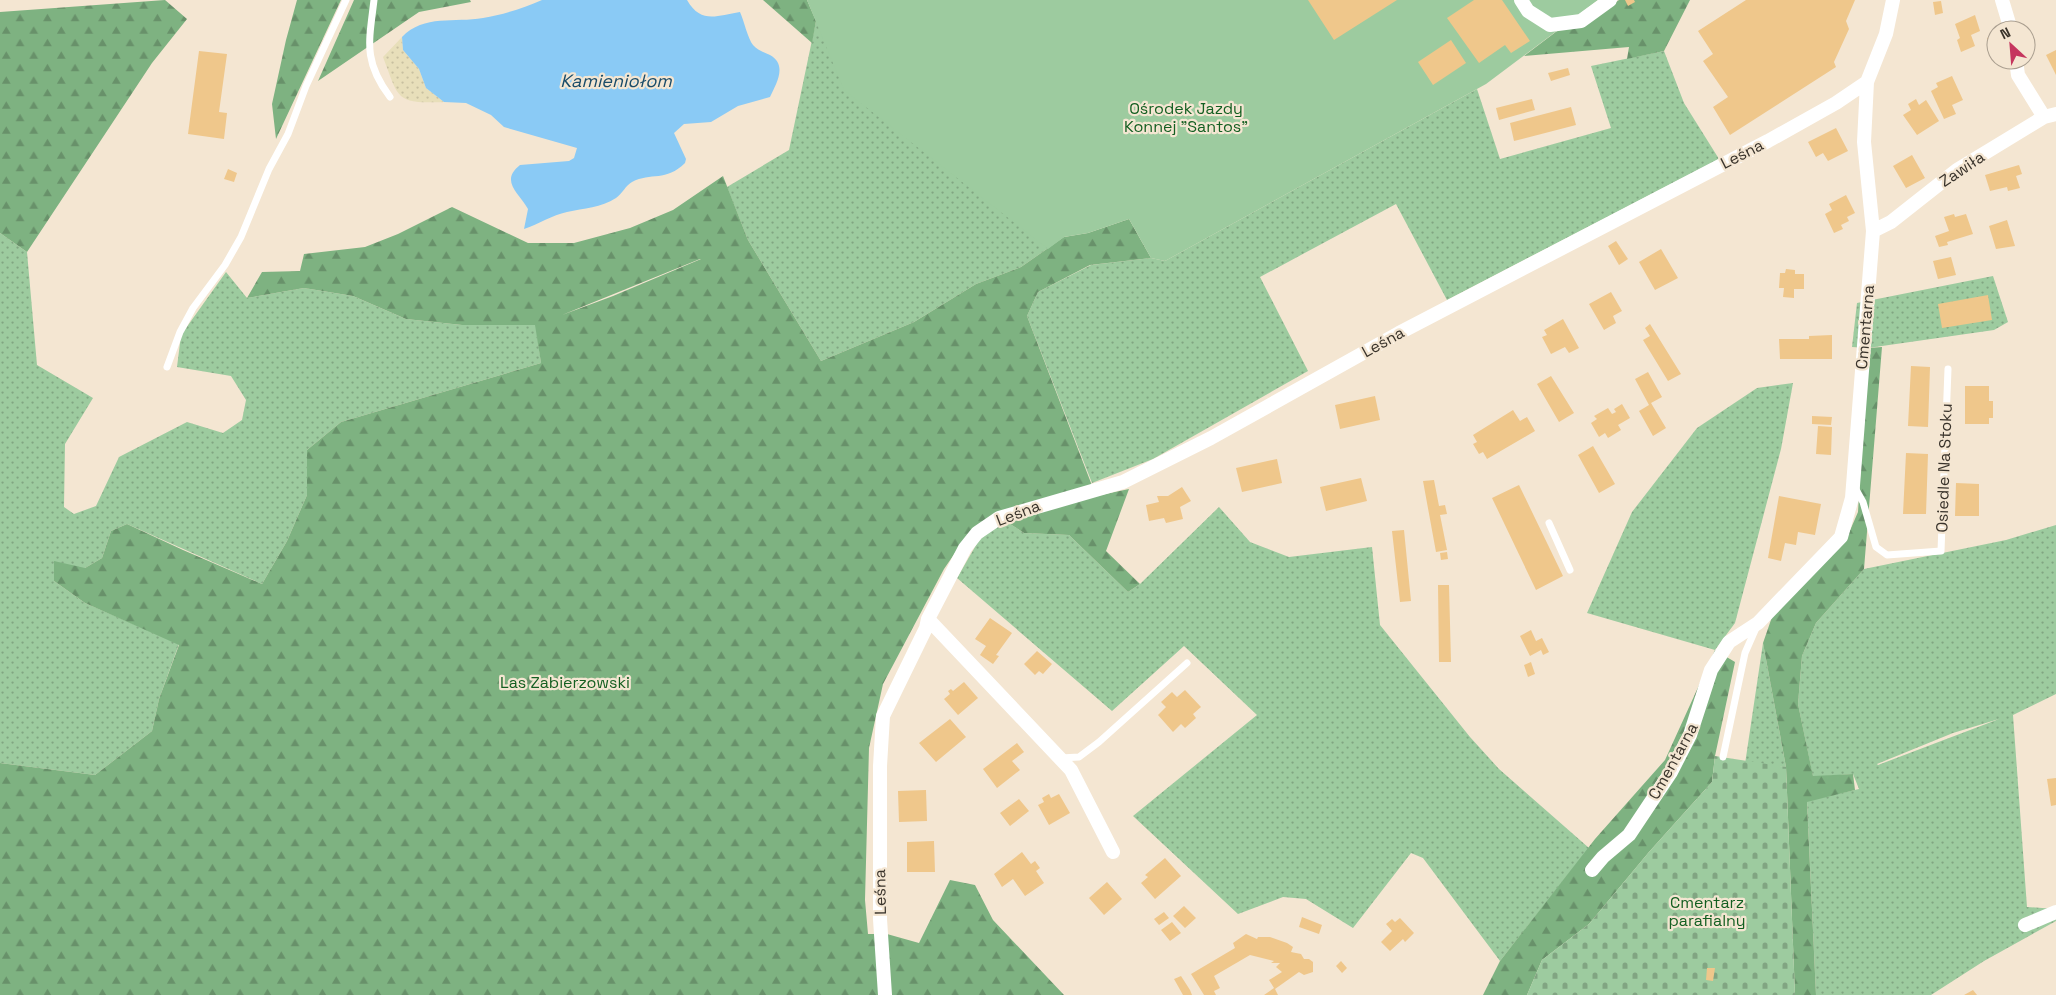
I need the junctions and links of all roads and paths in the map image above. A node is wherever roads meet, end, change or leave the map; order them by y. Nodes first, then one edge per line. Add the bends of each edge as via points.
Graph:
1 (346, 0) edge
2 (374, 0) edge
3 (1521, 0) edge
4 (1610, 0) edge
5 (1893, 0) edge
6 (2002, 0) edge
7 (2008, 20) edge
8 (2017, 70) edge
9 (1867, 82) junction
10 (390, 97) dead end
11 (2050, 116) edge
12 (1873, 231) junction
13 (167, 367) dead end
14 (1948, 369) dead end
15 (1853, 484) junction
16 (1549, 523) dead end
17 (1570, 570) dead end
18 (928, 619) junction
19 (1758, 623) junction
20 (1187, 663) dead end
21 (1723, 757) dead end
22 (1060, 758) junction
23 (1113, 852) dead end
24 (1592, 870) dead end
25 (2056, 912) edge
26 (2025, 925) dead end
27 (885, 995) edge

1 - 13 lane via 306,86 288,134 268,169 241,237 193,308
2 - 10 lane via 369,40 371,62 377,79
3 - 4 street via 1528,11 1550,25 1581,21
5 - 9 street, Cmentarna via 1886,34
6 - 7 street
8 - 11 street
9 - 12 street, Cmentarna via 1864,142
9 - 18 street, Leśna via 1836,104 1398,332 1211,438 1123,482 998,518 977,533 965,548
11 - 12 street, Zawiła via 1957,170 1892,222
12 - 15 street, Cmentarna
14 - 15 lane, Osiedle Na Stoku via 1941,551 1887,555 1876,547 1863,502
15 - 19 street, Cmentarna via 1841,537
16 - 17 lane
18 - 22 street
18 - 27 street, Leśna via 883,716 880,919
19 - 21 lane, Cmentarna via 1745,653
19 - 24 street, Cmentarna via 1729,642 1712,670 1690,735 1670,772 1629,835
20 - 22 lane via 1079,757
22 - 23 street via 1071,770
25 - 26 street

